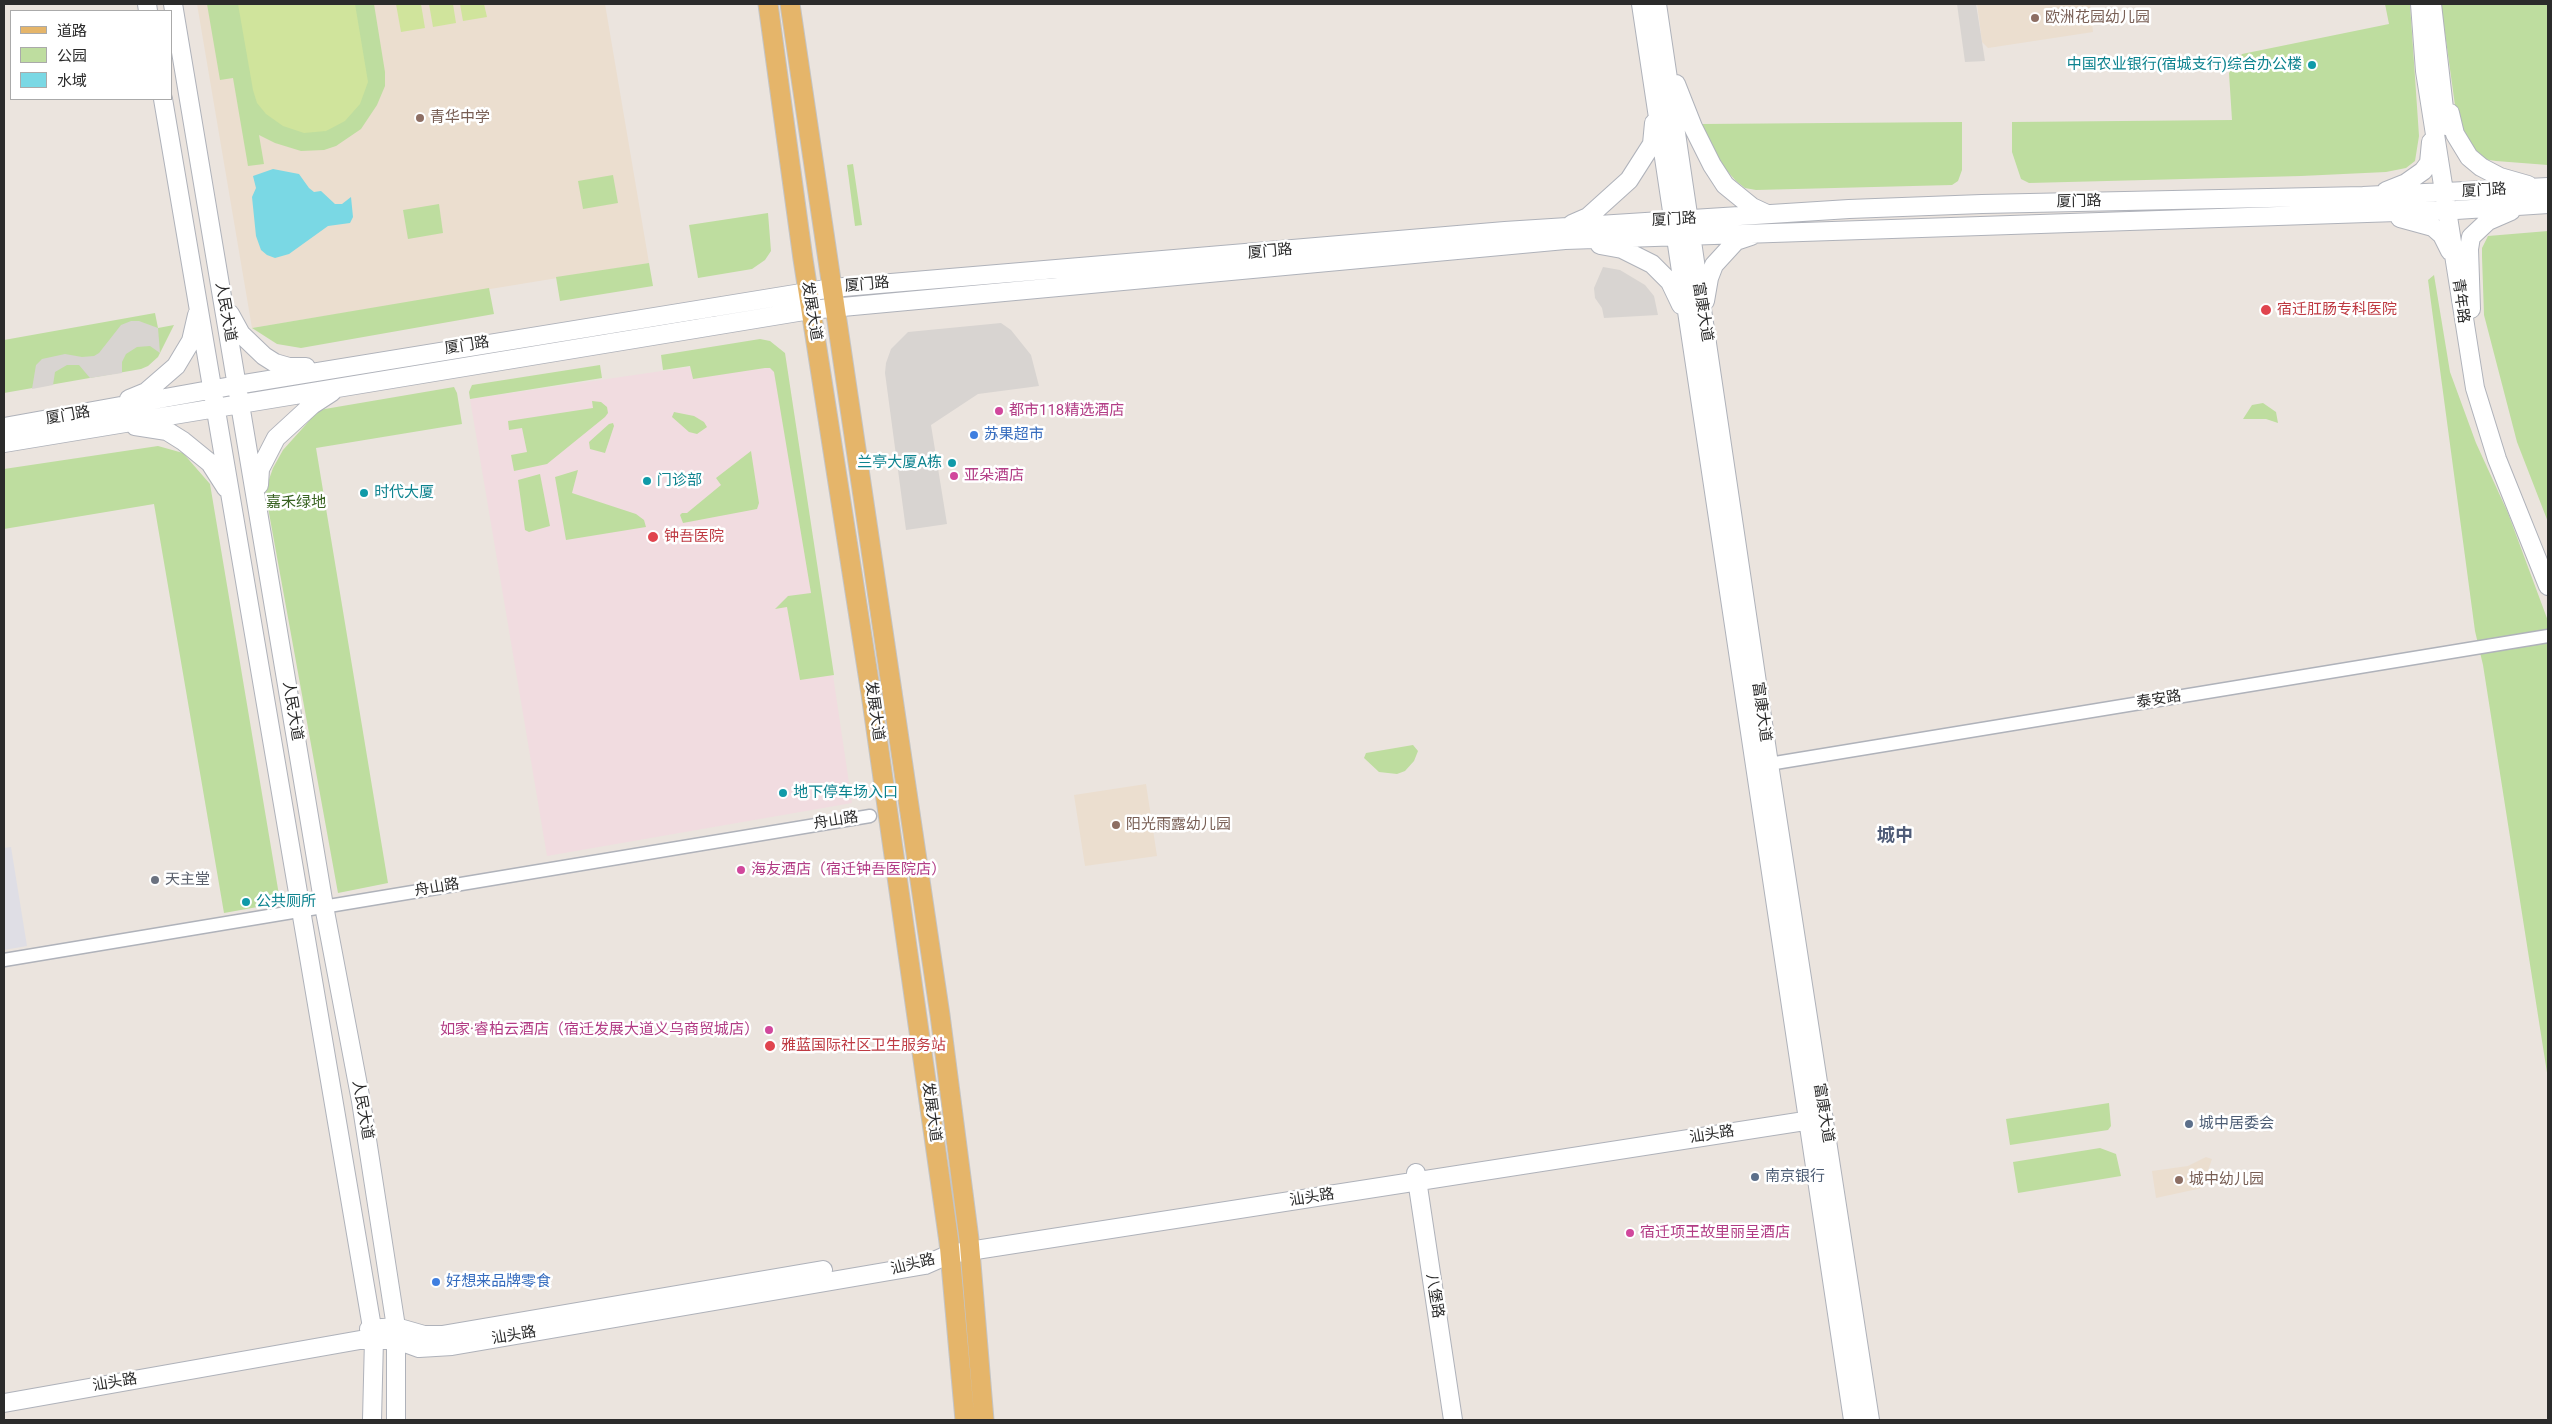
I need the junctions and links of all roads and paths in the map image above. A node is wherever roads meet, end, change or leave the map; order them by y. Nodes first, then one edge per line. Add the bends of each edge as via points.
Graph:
1 (173, 4) edge
2 (768, 4) edge
3 (790, 4) edge
4 (1641, 4) edge
5 (1657, 4) edge
6 (2420, 4) edge
7 (2432, 4) edge
8 (1656, 51) junction
9 (2432, 73) junction
10 (163, 100) edge
11 (2548, 187) edge
12 (2451, 202) junction
13 (2364, 204) junction
14 (2548, 204) edge
15 (2529, 206) junction
16 (1768, 214) junction
17 (1682, 227) junction
18 (1764, 231) junction
19 (1564, 234) junction
20 (832, 288) junction
21 (808, 291) junction
22 (223, 300) junction
23 (199, 305) junction
24 (834, 308) junction
25 (810, 310) junction
26 (2467, 315) junction
27 (1697, 327) junction
28 (334, 368) junction
29 (237, 385) junction
30 (341, 387) junction
31 (213, 389) junction
32 (241, 403) junction
33 (217, 408) junction
34 (109, 416) junction
35 (4, 427) edge
36 (4, 442) edge
37 (257, 500) junction
38 (232, 501) junction
39 (2548, 557) edge
40 (2548, 586) edge
41 (2548, 636) edge
42 (1769, 764) junction
43 (870, 816) dead end
44 (324, 906) junction
45 (302, 910) junction
46 (4, 960) edge
47 (1823, 1112) junction
48 (1805, 1115) junction
49 (1416, 1177) junction
50 (970, 1245) junction
51 (950, 1248) junction
52 (373, 1334) junction
53 (397, 1334) junction
54 (4, 1395) edge
55 (4, 1403) edge
56 (372, 1420) edge
57 (396, 1420) edge
58 (965, 1420) edge
59 (984, 1420) edge
60 (1453, 1420) edge
61 (1853, 1420) edge
62 (1870, 1420) edge

1 - 22 street, 人民大道
2 - 21 main road, 发展大道
3 - 20 main road, 发展大道
4 - 8 street, 富康大道
5 - 8 street, 富康大道
6 - 9 street, 青年路
7 - 9 street, 青年路
8 - 16 street via 1712,165 1725,184
8 - 17 street, 富康大道
8 - 19 street via 1652,144 1618,192
9 - 11 street via 2455,134 2470,157 2500,177
9 - 12 street, 青年路
9 - 13 street via 2429,163 2417,177
10 - 23 street, 人民大道
11 - 12 street, 厦门路
12 - 13 street, 厦门路
12 - 15 street, 厦门路
12 - 26 street, 青年路
13 - 16 street, 厦门路 via 1982,204
13 - 18 street, 厦门路
13 - 26 street via 2433,227 2442,235
14 - 15 street, 厦门路
15 - 26 street via 2488,221 2471,237
16 - 17 street, 厦门路
17 - 18 street, 厦门路
17 - 19 street, 厦门路
17 - 27 street, 富康大道
18 - 27 street via 1736,241 1714,264
19 - 20 street, 厦门路 via 1505,231
19 - 24 street, 厦门路
19 - 27 street via 1622,249 1652,264 1670,282
20 - 21 street, 厦门路
20 - 24 main road, 发展大道
21 - 25 main road, 发展大道
21 - 28 street, 厦门路
22 - 28 street via 241,334 275,363 289,367
22 - 29 street, 人民大道
23 - 31 street, 人民大道
23 - 34 street via 191,341 171,373
24 - 25 street, 厦门路
24 - 50 main road, 发展大道 via 940,1014
25 - 30 street, 厦门路
25 - 51 main road, 发展大道 via 871,694
26 - 39 street, 青年路 via 2488,404
26 - 40 street, 青年路 via 2473,380 2484,421
27 - 42 street, 富康大道
27 - 48 street, 富康大道
28 - 29 street, 厦门路
29 - 31 street, 厦门路
29 - 32 street, 人民大道
30 - 32 street, 厦门路
30 - 37 street via 312,404 276,438 260,469
31 - 33 street, 人民大道
31 - 34 street, 厦门路
32 - 33 street, 厦门路
32 - 37 street, 人民大道
33 - 34 street, 厦门路
33 - 38 street, 人民大道
34 - 35 street, 厦门路
34 - 36 street, 厦门路
34 - 38 street via 167,431 210,463
37 - 44 street, 人民大道
38 - 45 street, 人民大道
41 - 42 street, 泰安路
42 - 47 street, 富康大道
43 - 44 street, 舟山路
44 - 45 street, 舟山路
44 - 53 street, 人民大道 via 361,1101
45 - 46 street, 舟山路
45 - 52 street, 人民大道
47 - 48 street, 汕头路
47 - 62 street, 富康大道
48 - 49 street, 汕头路
48 - 61 street, 富康大道
49 - 50 street, 汕头路
49 - 60 street, 八堡路
50 - 51 street, 汕头路
50 - 59 main road, 发展大道
51 - 53 street, 汕头路 via 442,1335
51 - 58 main road, 发展大道
52 - 53 street, 汕头路
52 - 54 street, 汕头路
52 - 55 street, 汕头路
52 - 56 street, 人民大道
53 - 57 street, 人民大道

